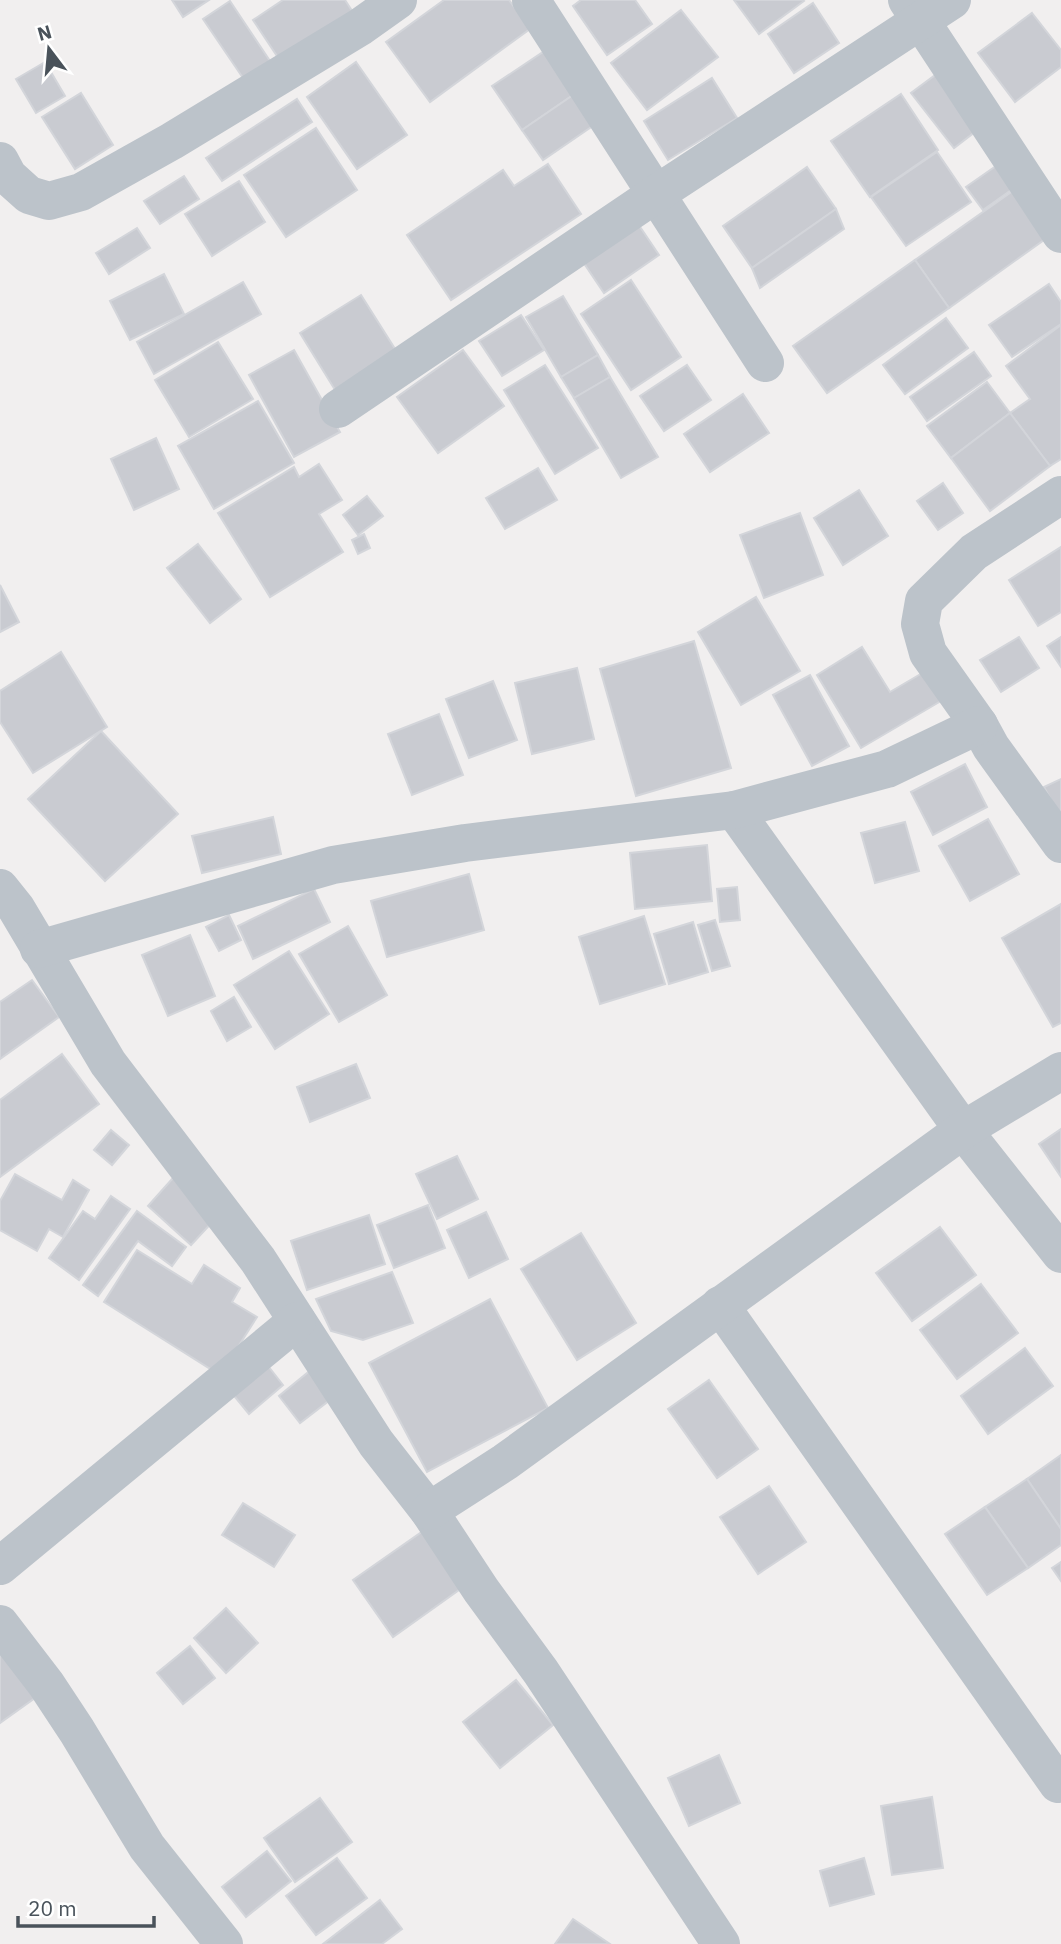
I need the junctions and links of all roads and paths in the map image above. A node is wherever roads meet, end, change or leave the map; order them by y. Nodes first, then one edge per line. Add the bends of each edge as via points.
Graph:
1 (398, 0) edge
2 (531, 0) edge
3 (927, 7) edge
4 (0, 161) edge
5 (656, 194) junction
6 (1061, 234) edge
7 (765, 363) dead end
8 (338, 409) dead end
9 (1061, 495) edge
10 (979, 725) junction
11 (734, 810) junction
12 (1061, 844) edge
13 (0, 888) edge
14 (38, 948) junction
15 (1061, 1071) edge
16 (962, 1130) junction
17 (1061, 1254) edge
18 (720, 1305) junction
19 (297, 1321) junction
20 (429, 1511) junction
21 (0, 1566) edge
22 (0, 1624) edge
23 (1058, 1784) dead end
24 (224, 1944) edge
25 (721, 1944) edge

1 - 4 street via 172,141 81,192 49,201 29,195 8,176
2 - 5 street
3 - 5 street
3 - 6 street
5 - 7 street
5 - 8 street
9 - 10 street via 974,552 924,601 920,624 928,653
10 - 11 street via 887,769
10 - 12 street
11 - 14 street via 465,843 333,865
11 - 16 street
13 - 14 street
14 - 19 street via 108,1063 258,1260
15 - 16 street
16 - 17 street
16 - 18 street
18 - 20 street via 505,1462
18 - 23 street
19 - 20 street via 376,1443
19 - 21 street
20 - 25 street
22 - 24 street via 58,1703 147,1847

